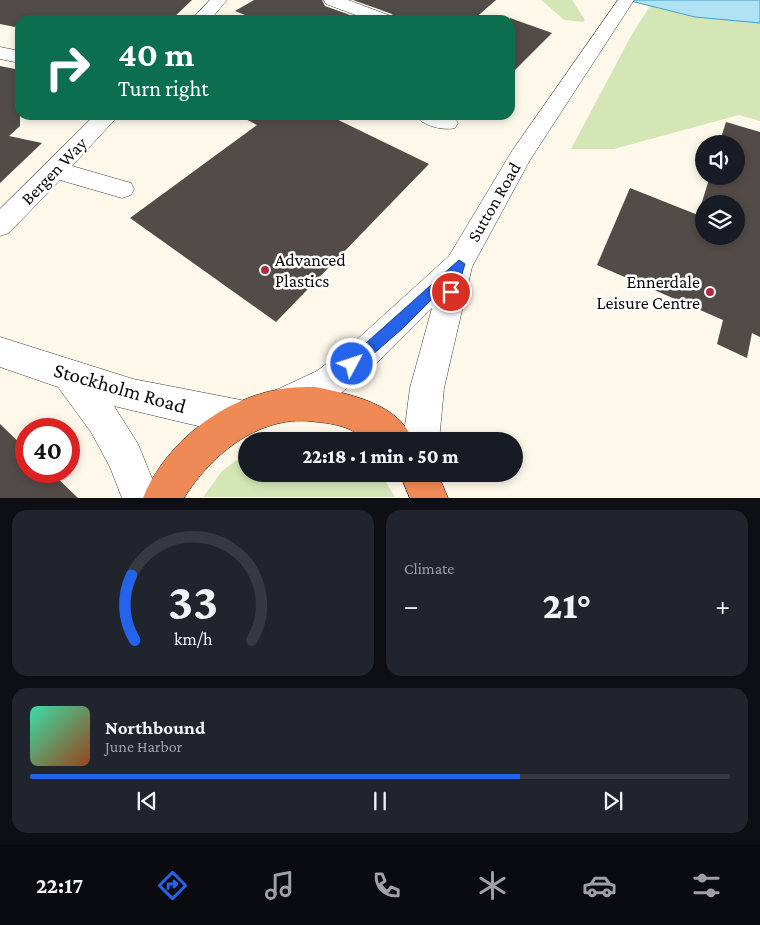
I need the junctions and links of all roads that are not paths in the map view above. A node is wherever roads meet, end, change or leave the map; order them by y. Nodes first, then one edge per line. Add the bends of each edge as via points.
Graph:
1 (219, 0) edge
2 (332, 0) edge
3 (625, 2) edge
4 (205, 15) edge
5 (372, 15) edge
6 (0, 53) edge
7 (15, 56) edge
8 (103, 120) edge
9 (438, 120) edge
10 (447, 124) dead end
11 (55, 170) junction
12 (122, 190) dead end
13 (0, 226) edge
14 (459, 264) junction
15 (0, 352) edge
16 (69, 376) junction
17 (284, 404) junction
18 (241, 417) junction
19 (383, 432) edge
20 (422, 432) edge
21 (422, 482) edge
22 (141, 498) edge
23 (162, 498) edge
24 (429, 498) edge

1 - 4 street
2 - 5 street
3 - 14 street, Sutton Road via 520,158
6 - 7 street
8 - 11 street, Bergen Way
9 - 10 street
11 - 12 street
11 - 13 street, Bergen Way
14 - 17 street, Sutton Road via 363,355 329,382
14 - 20 street via 428,388
15 - 16 street, Stockholm Road
16 - 18 street, Stockholm Road via 174,406
16 - 22 street via 125,457
17 - 18 highway
17 - 19 highway via 323,404 360,415
18 - 23 highway via 206,441 174,475
21 - 24 highway

